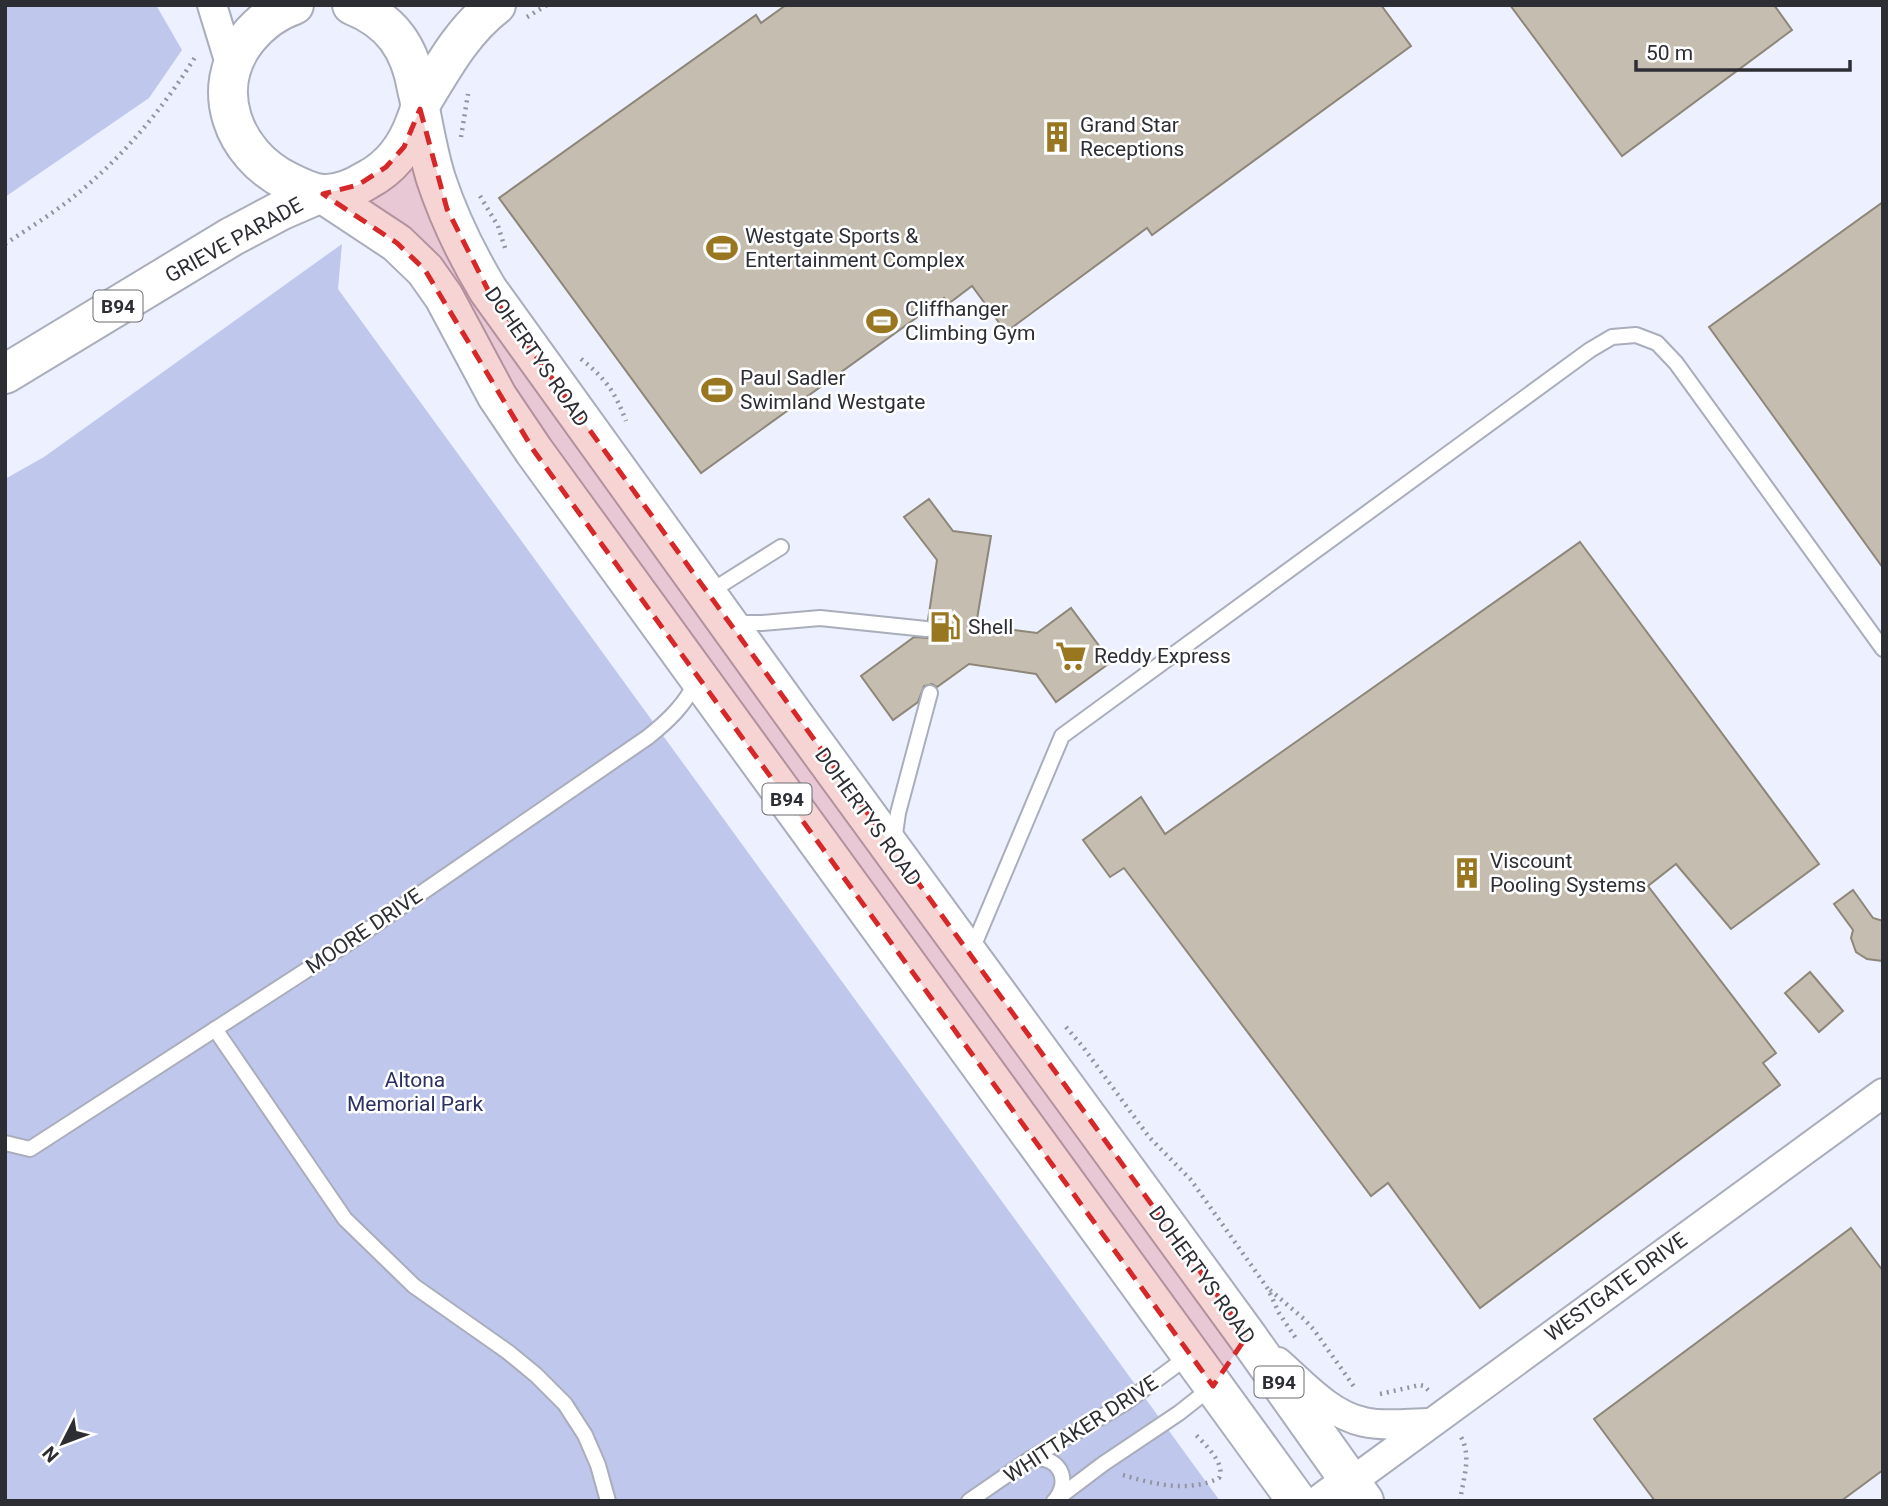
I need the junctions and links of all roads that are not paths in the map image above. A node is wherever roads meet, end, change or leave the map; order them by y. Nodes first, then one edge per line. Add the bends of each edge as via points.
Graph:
1 (294, 5) edge
2 (352, 5) edge
3 (214, 12) edge
4 (508, 13) edge
5 (230, 76) junction
6 (420, 107) junction
7 (321, 194) junction
8 (5, 374) edge
9 (781, 547) dead end
10 (717, 608) junction
11 (926, 629) dead end
12 (1883, 649) edge
13 (698, 676) junction
14 (930, 692) dead end
15 (892, 850) junction
16 (969, 956) junction
17 (215, 1029) junction
18 (1883, 1093) edge
19 (5, 1143) edge
20 (1247, 1336) junction
21 (1191, 1355) junction
22 (1213, 1386) junction
23 (1430, 1423) junction
24 (1030, 1460) junction
25 (1347, 1495) edge
26 (1055, 1500) edge
27 (608, 1501) edge
28 (969, 1501) edge
29 (1297, 1501) edge

1 - 5 main road via 254,31
2 - 6 main road, B94 via 380,21 400,40 412,65
3 - 5 street
4 - 6 main road via 474,24
5 - 7 main road via 232,118 243,143 268,170
6 - 7 main road, GRIEVE PARADE via 404,147 386,167 358,185
6 - 10 main road, DOHERTYS ROAD / B94 via 447,209 488,290
7 - 8 main road, GRIEVE PARADE / B94 via 231,237
7 - 13 main road, B94 via 397,243 425,270 516,426
9 - 10 lane
10 - 11 lane via 762,623 820,618
10 - 15 main road, DOHERTYS ROAD / B94
12 - 16 lane via 1676,363 1657,343 1636,335 1612,337 1062,736
13 - 17 lane, MOORE DRIVE via 678,709 648,737
13 - 21 main road, B94
14 - 15 lane
15 - 16 main road, DOHERTYS ROAD / B94
16 - 20 main road, DOHERTYS ROAD / B94
17 - 19 lane, MOORE DRIVE via 30,1149
17 - 27 lane via 345,1219 414,1286 508,1352 565,1404 586,1435
18 - 23 street, WESTGATE DRIVE
20 - 21 main road
20 - 22 main road
20 - 23 street via 1345,1416 1375,1424
20 - 25 main road, DOHERTYS ROAD / B94
21 - 22 main road, B94
21 - 24 lane, WHITTAKER DRIVE via 1125,1403
22 - 26 lane, WHITTAKER DRIVE
22 - 29 main road, B94
23 - 25 street, WESTGATE DRIVE
24 - 26 lane via 1046,1459 1058,1468 1063,1483
24 - 28 lane, WHITTAKER DRIVE

